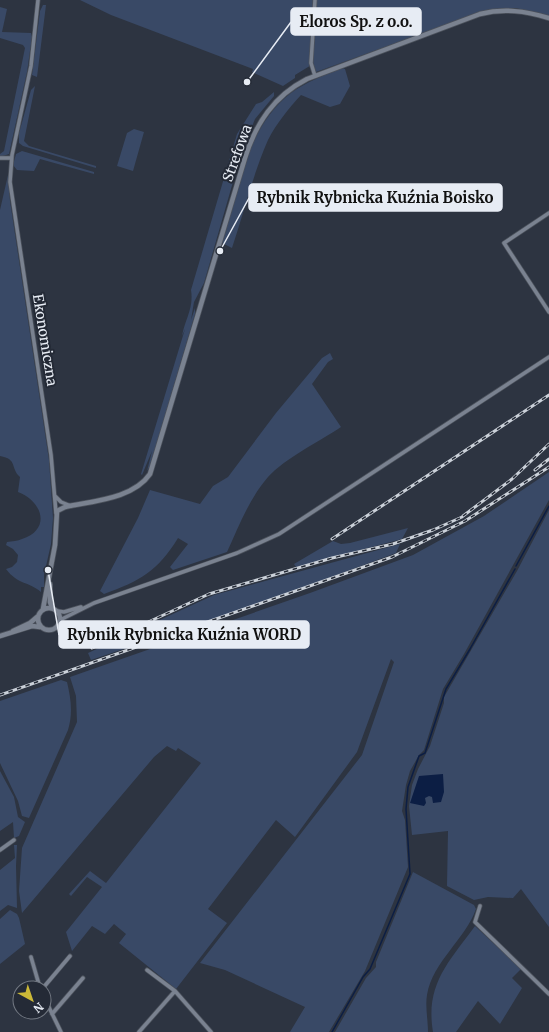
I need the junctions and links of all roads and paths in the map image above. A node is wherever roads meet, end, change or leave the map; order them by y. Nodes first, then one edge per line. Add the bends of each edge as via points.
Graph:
1 (38, 0) edge
2 (315, 0) edge
3 (549, 18) edge
4 (315, 76) junction
5 (0, 158) edge
6 (11, 158) junction
7 (549, 213) edge
8 (549, 312) edge
9 (549, 357) edge
10 (55, 496) junction
11 (71, 506) junction
12 (56, 513) junction
13 (50, 578) junction
14 (84, 607) junction
15 (43, 609) junction
16 (55, 610) junction
17 (37, 617) junction
18 (60, 620) junction
19 (40, 626) junction
20 (10, 632) junction
21 (0, 636) edge
22 (14, 840) dead end
23 (0, 850) edge
24 (480, 906) dead end
25 (70, 956) dead end
26 (31, 957) dead end
27 (147, 970) dead end
28 (83, 978) dead end
29 (38, 980) edge
30 (50, 980) edge
31 (175, 991) junction
32 (549, 994) edge
33 (52, 1014) joint
34 (207, 1028) junction
35 (62, 1032) edge
36 (138, 1032) edge
37 (204, 1032) edge
38 (211, 1032) edge

1 - 6 street, Ekonomiczna via 30,70
2 - 4 street via 311,63
3 - 4 street, Strefowa via 513,10 484,13
4 - 11 street, Strefowa via 291,89 278,100 264,116 250,141 150,474 141,484 127,492
5 - 6 street
6 - 10 street, Ekonomiczna via 11,191
7 - 8 street via 504,243
9 - 14 street via 279,534 237,553
10 - 11 street
10 - 12 street, Ekonomiczna
11 - 12 street
12 - 13 street, Ekonomiczna via 56,537
13 - 15 street, Ekonomiczna
13 - 16 street, Ekonomiczna via 50,602
14 - 16 street via 64,612
14 - 18 street
15 - 16 street
15 - 17 street
16 - 18 street
17 - 19 street
17 - 20 street
18 - 19 street via 52,630
19 - 20 street
20 - 21 street
22 - 23 street
24 - 32 street via 475,922
25 - 30 street
26 - 29 street
27 - 31 street
28 - 33 street
31 - 34 street
31 - 36 street
33 - 35 street
34 - 37 street
34 - 38 street

